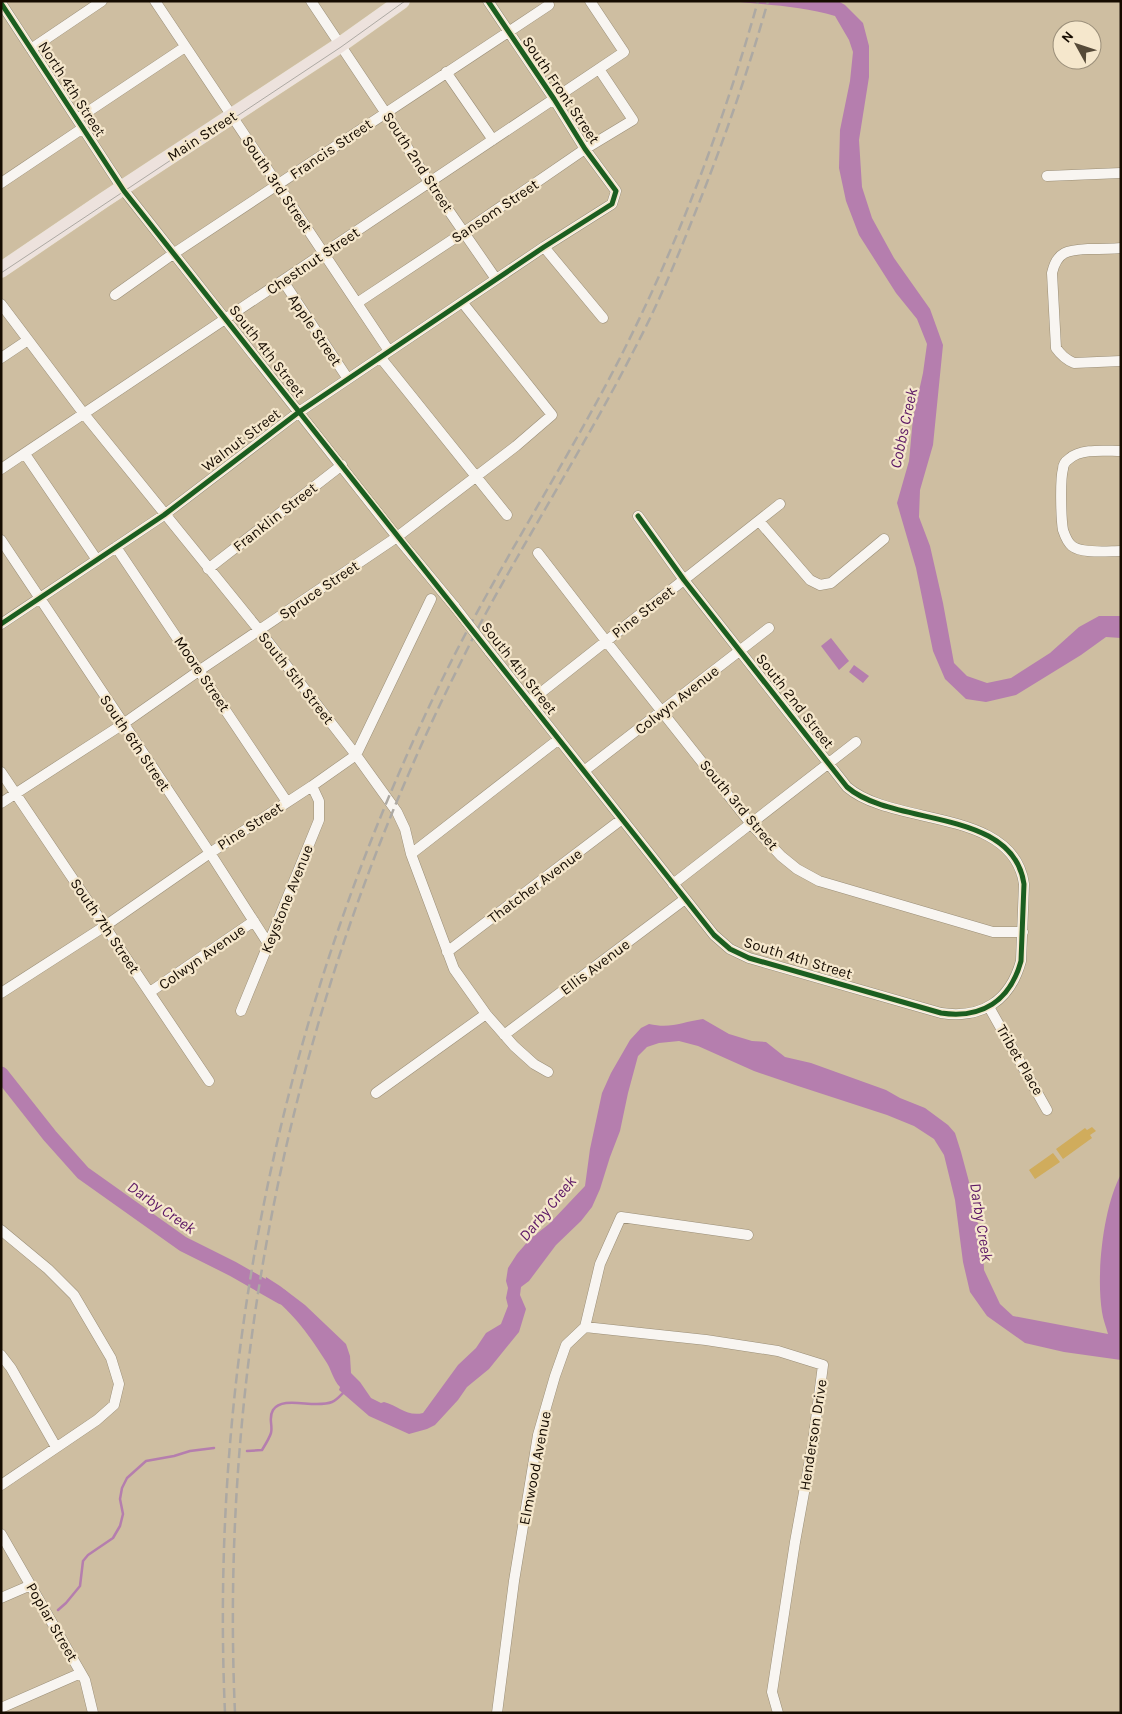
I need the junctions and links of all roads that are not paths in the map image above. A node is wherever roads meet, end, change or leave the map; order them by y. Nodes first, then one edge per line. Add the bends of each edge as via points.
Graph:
1 (102, 1) edge
2 (155, 1) edge
3 (311, 1) edge
4 (488, 1) edge
5 (590, 1) edge
6 (1, 3) edge
7 (395, 4) edge
8 (549, 5) dead end
9 (507, 31) junction
10 (340, 45) junction
11 (185, 47) junction
12 (31, 49) junction
13 (599, 69) junction
14 (446, 72) junction
15 (554, 99) junction
16 (385, 112) junction
17 (231, 117) junction
18 (80, 124) junction
19 (493, 140) junction
20 (585, 149) junction
21 (1121, 173) edge
22 (1047, 176) dead end
23 (430, 182) junction
24 (1, 183) edge
25 (277, 185) junction
26 (122, 188) junction
27 (616, 191) joint
28 (464, 232) junction
29 (544, 247) junction
30 (1121, 248) edge
31 (173, 254) junction
32 (324, 254) junction
33 (1, 270) edge
34 (496, 279) junction
35 (283, 281) junction
36 (115, 295) dead end
37 (462, 302) junction
38 (357, 303) junction
39 (1, 304) edge
40 (603, 318) dead end
41 (226, 319) junction
42 (28, 340) junction
43 (389, 351) junction
44 (380, 357) junction
45 (1, 358) edge
46 (1121, 361) edge
47 (348, 379) junction
48 (299, 412) junction
49 (84, 414) junction
50 (1121, 451) edge
51 (25, 454) junction
52 (342, 466) junction
53 (1, 469) edge
54 (477, 476) junction
55 (780, 504) dead end
56 (164, 515) junction
57 (507, 515) dead end
58 (638, 516) dead end
59 (759, 521) junction
60 (397, 537) junction
61 (884, 539) dead end
62 (1, 540) edge
63 (116, 547) junction
64 (1121, 551) edge
65 (538, 552) dead end
66 (97, 560) junction
67 (208, 569) junction
68 (684, 580) junction
69 (39, 598) junction
70 (431, 599) dead end
71 (1, 624) edge
72 (769, 628) dead end
73 (259, 630) junction
74 (606, 641) junction
75 (740, 651) junction
76 (200, 670) junction
77 (529, 702) junction
78 (662, 711) junction
79 (123, 724) junction
80 (559, 739) junction
81 (856, 742) dead end
82 (356, 754) junction
83 (828, 764) junction
84 (584, 771) junction
85 (1, 772) edge
86 (312, 786) junction
87 (16, 793) junction
88 (287, 802) junction
89 (1, 803) edge
90 (622, 819) junction
91 (751, 824) junction
92 (982, 832) joint
93 (210, 853) junction
94 (411, 854) junction
95 (673, 884) junction
96 (685, 899) junction
97 (254, 921) junction
98 (105, 926) junction
99 (1023, 932) junction
100 (269, 945) junction
101 (447, 952) junction
102 (150, 992) junction
103 (1, 993) edge
104 (989, 1007) junction
105 (241, 1011) dead end
106 (486, 1014) junction
107 (504, 1035) junction
108 (548, 1072) dead end
109 (209, 1081) dead end
110 (376, 1093) dead end
111 (1047, 1110) dead end
112 (1, 1230) edge
113 (748, 1235) dead end
114 (585, 1326) junction
115 (1, 1356) edge
116 (56, 1447) junction
117 (1, 1485) edge
118 (1, 1534) edge
119 (31, 1585) junction
120 (1, 1598) edge
121 (81, 1673) junction
122 (1, 1708) edge
123 (93, 1713) edge
124 (497, 1713) edge
125 (778, 1713) edge

1 - 12 street
2 - 11 street, South 3rd Street
3 - 10 street, South 2nd Street
4 - 9 street, South Front Street
5 - 13 street, Chestnut Street via 624,52
6 - 12 street, North 4th Street
7 - 10 main road, Main Street
8 - 9 street, Francis Street
9 - 14 street, Francis Street
9 - 15 street, South Front Street
10 - 16 street, South 2nd Street
10 - 17 main road, Main Street
11 - 17 street, South 3rd Street
11 - 18 street
12 - 18 street, North 4th Street
13 - 15 street, Chestnut Street
13 - 20 street, Sansom Street via 633,120
14 - 16 street, Francis Street
14 - 19 street
15 - 19 street, Chestnut Street
15 - 20 street, South Front Street
16 - 23 street, South 2nd Street
16 - 25 street, Francis Street
17 - 25 street, South 3rd Street
17 - 26 main road, Main Street
18 - 24 street
18 - 26 street, North 4th Street
19 - 23 street, Chestnut Street
20 - 27 street, South Front Street
20 - 28 street, Sansom Street
21 - 22 street
23 - 28 street, South 2nd Street
23 - 32 street, Chestnut Street
25 - 31 street, Francis Street
25 - 32 street, South 3rd Street
26 - 31 street, South 4th Street
26 - 33 main road, Main Street
27 - 29 street, Walnut Street via 612,204
28 - 34 street, South 2nd Street
28 - 38 street, Sansom Street
29 - 34 street, Walnut Street
29 - 40 street
30 - 46 street via 1066,252 1054,263 1052,273 1056,348 1074,363
31 - 36 street, Francis Street
31 - 41 street, South 4th Street
32 - 35 street, Chestnut Street
32 - 38 street, South 3rd Street
34 - 37 street, Walnut Street
35 - 41 street, Chestnut Street
35 - 47 street, Apple Street
37 - 43 street, Walnut Street
37 - 54 street, Spruce Street via 552,414
38 - 43 street, South 3rd Street
39 - 42 street, South 5th Street
41 - 48 street, South 4th Street
41 - 49 street, Chestnut Street
42 - 45 street
42 - 49 street, South 5th Street
43 - 44 street, Walnut Street
44 - 47 street, Walnut Street
44 - 54 street
47 - 48 street, Walnut Street
48 - 52 street, South 4th Street
48 - 56 street, Walnut Street
49 - 51 street, Chestnut Street
49 - 56 street, South 5th Street
50 - 64 street via 1076,455 1065,463 1062,476 1063,528 1067,542 1079,550
51 - 53 street, Chestnut Street
51 - 66 street
52 - 60 street, South 4th Street
52 - 67 street, Franklin Street
54 - 57 street
54 - 60 street, Spruce Street
55 - 59 street, Pine Street
56 - 63 street, Walnut Street
56 - 67 street, South 5th Street
58 - 68 street, South 2nd Street
59 - 61 street via 810,580 820,585 831,583
59 - 68 street, Pine Street
60 - 73 street, Spruce Street
60 - 77 street, South 4th Street, bridge
62 - 69 street, South 6th Street
63 - 66 street, Walnut Street
63 - 76 street, Moore Street
65 - 74 street, South 3rd Street
66 - 69 street, Walnut Street
67 - 73 street, South 5th Street
68 - 74 street, Pine Street
68 - 75 street, South 2nd Street
69 - 71 street, Walnut Street
69 - 79 street, South 6th Street
70 - 82 street, Pine Street
72 - 75 street, Colwyn Avenue
73 - 76 street, Spruce Street
73 - 82 street, South 5th Street
74 - 77 street, Pine Street
74 - 78 street, South 3rd Street
75 - 78 street, Colwyn Avenue
75 - 83 street, South 2nd Street
76 - 79 street, Spruce Street
76 - 88 street, Moore Street
77 - 80 street, South 4th Street
78 - 84 street, Colwyn Avenue
78 - 91 street, South 3rd Street
79 - 87 street, Spruce Street
79 - 93 street, South 6th Street
80 - 84 street, South 4th Street
80 - 94 street
81 - 83 street
82 - 86 street, Pine Street
82 - 94 street, South 5th Street via 397,812
83 - 91 street
83 - 92 street, South 2nd Street via 858,795
84 - 90 street, South 4th Street
85 - 87 street, South 7th Street
86 - 88 street, Pine Street
86 - 100 street, Keystone Avenue via 319,801 319,820
87 - 89 street, Spruce Street
87 - 98 street, South 7th Street
88 - 93 street, Pine Street
90 - 95 street, South 4th Street
90 - 101 street, Thatcher Avenue
91 - 95 street
91 - 99 street, South 3rd Street via 781,856 819,881 993,932
92 - 99 street, Tribet Place via 1004,846 1020,867 1024,884
93 - 97 street, South 6th Street
93 - 98 street, Pine Street
94 - 101 street, South 5th Street
95 - 96 street, South 4th Street
96 - 104 street, South 4th Street via 720,941 748,958 941,1013 961,1015
96 - 107 street, Ellis Avenue
97 - 100 street, South 6th Street
97 - 102 street, Colwyn Avenue
98 - 102 street, South 7th Street
98 - 103 street, Pine Street
99 - 104 street, Tribet Place via 1018,973 1006,992
100 - 105 street, Keystone Avenue
101 - 106 street, South 5th Street via 454,969
102 - 109 street, South 7th Street
104 - 111 street, Tribet Place
106 - 107 street, South 5th Street
106 - 110 street
107 - 108 street, South 5th Street via 525,1056
112 - 116 street via 74,1294 111,1358 119,1384 114,1405
113 - 114 street via 621,1217 600,1264
114 - 124 street, Elmwood Avenue via 566,1345 538,1435
114 - 125 street, Henderson Drive via 778,1351 823,1365 772,1692
115 - 116 street
116 - 117 street
118 - 119 street, Poplar Street
119 - 120 street
119 - 121 street, Poplar Street
121 - 122 street
121 - 123 street, Poplar Street

